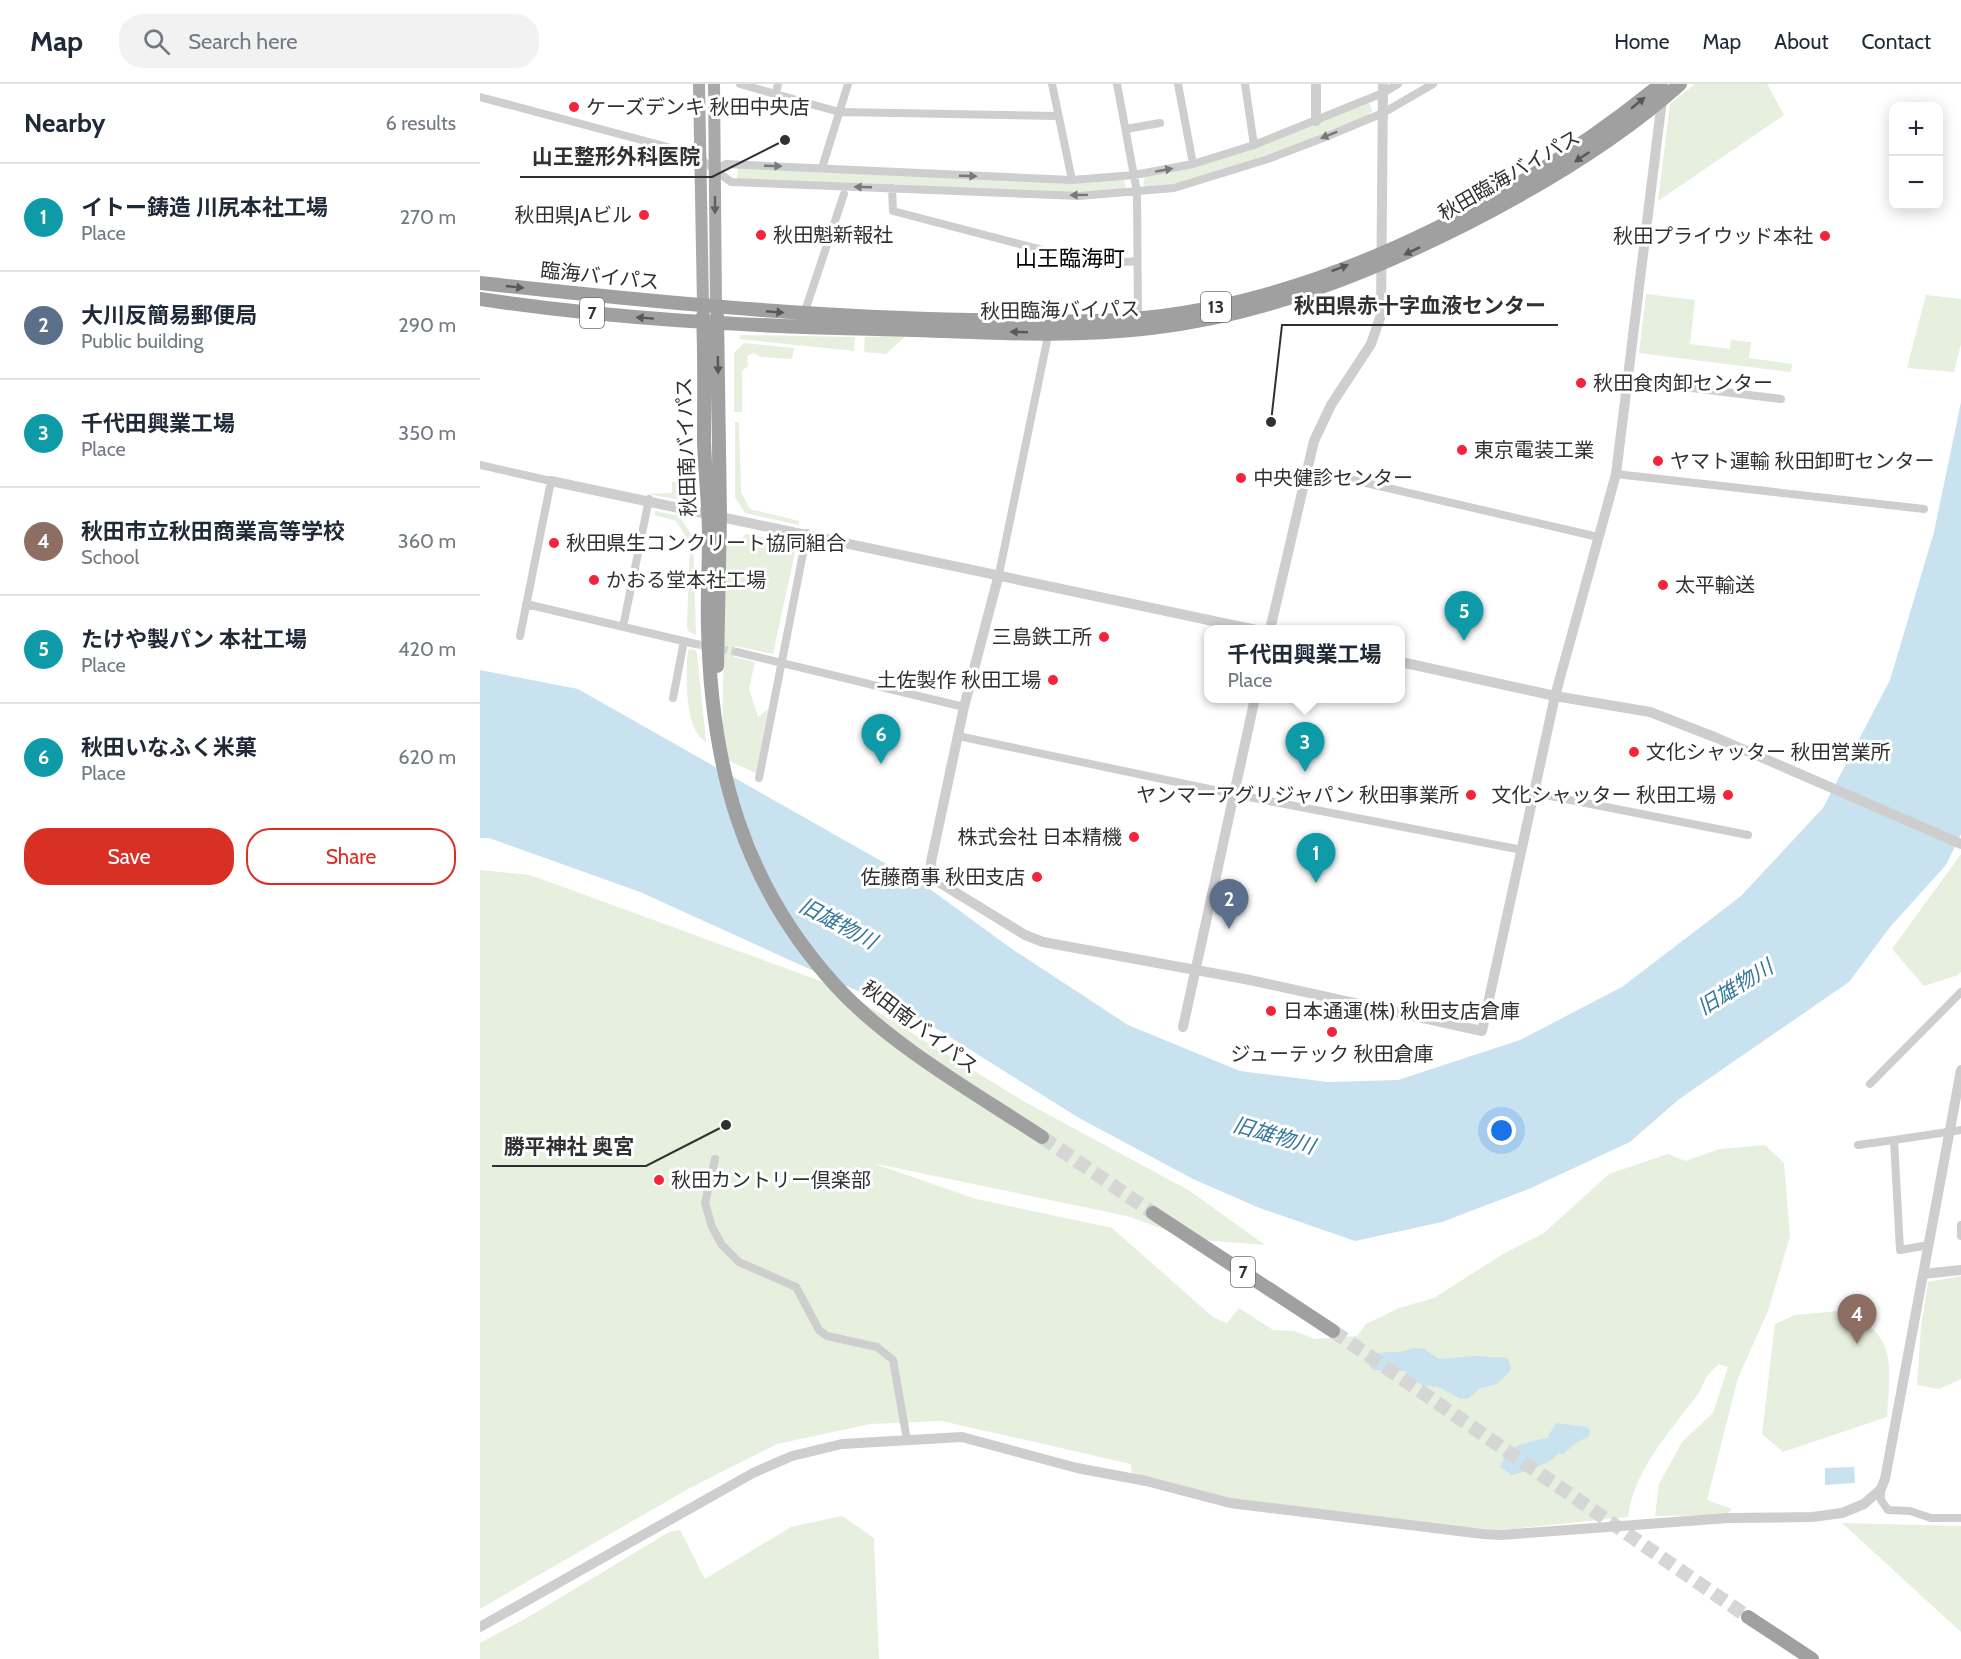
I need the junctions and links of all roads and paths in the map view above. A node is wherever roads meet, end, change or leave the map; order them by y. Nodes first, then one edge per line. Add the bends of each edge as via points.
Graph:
1 (699, 84) edge
2 (714, 84) edge
3 (740, 84) edge
4 (778, 84) edge
5 (848, 84) edge
6 (1052, 84) edge
7 (1117, 84) edge
8 (1178, 84) edge
9 (1245, 84) edge
10 (1316, 84) edge
11 (1398, 84) edge
12 (1433, 84) edge
13 (1660, 84) edge
14 (1680, 84) edge
15 (1383, 88) edge
16 (776, 94) junction
17 (480, 97) edge
18 (1662, 100) junction
19 (839, 112) junction
20 (1383, 113) junction
21 (1057, 116) junction
22 (1316, 121) junction
23 (1160, 123) dead end
24 (1126, 129) junction
25 (1254, 145) junction
26 (700, 158) junction
27 (1193, 164) junction
28 (822, 168) junction
29 (716, 170) junction
30 (1134, 175) junction
31 (1072, 180) junction
32 (892, 188) junction
33 (1137, 192) junction
34 (844, 194) dead end
35 (1384, 258) junction
36 (1137, 261) junction
37 (480, 283) edge
38 (480, 299) edge
39 (710, 306) junction
40 (804, 314) junction
41 (1138, 319) junction
42 (711, 323) junction
43 (1050, 328) junction
44 (1627, 380) junction
45 (1781, 399) dead end
46 (480, 465) edge
47 (1306, 469) junction
48 (1616, 474) junction
49 (551, 481) junction
50 (649, 499) junction
51 (1924, 509) dead end
52 (714, 514) junction
53 (807, 533) junction
54 (1598, 537) junction
55 (999, 574) junction
56 (526, 604) junction
57 (1233, 625) edge
58 (1271, 625) edge
59 (623, 627) junction
60 (520, 636) dead end
61 (684, 641) junction
62 (696, 644) tunnel mouth
63 (737, 652) tunnel mouth
64 (781, 662) junction
65 (1405, 663) edge
66 (1555, 696) junction
67 (673, 698) dead end
68 (1254, 703) edge
69 (964, 706) junction
70 (958, 736) junction
71 (759, 778) dead end
72 (1535, 793) junction
73 (1233, 794) junction
74 (1748, 835) dead end
75 (1961, 843) edge
76 (1522, 850) junction
77 (1197, 970) junction
78 (1961, 992) edge
79 (1183, 1027) dead end
80 (1961, 1070) edge
81 (1870, 1084) dead end
82 (1961, 1130) edge
83 (1949, 1133) junction
84 (1042, 1137) tunnel mouth
85 (1894, 1140) junction
86 (1858, 1145) dead end
87 (715, 1159) dead end
88 (1153, 1213) tunnel mouth
89 (1961, 1226) edge
90 (1961, 1236) edge
91 (1929, 1245) junction
92 (1961, 1270) edge
93 (1923, 1274) junction
94 (1333, 1331) tunnel mouth
95 (907, 1440) junction
96 (1881, 1489) junction
97 (1961, 1518) edge
98 (1748, 1617) tunnel mouth
99 (480, 1627) edge
100 (1812, 1659) edge

1 - 26 main road
2 - 29 main road
3 - 16 street
4 - 16 street
5 - 19 street
6 - 21 street
7 - 24 street
8 - 27 street
9 - 25 street
10 - 22 street
11 - 15 street
12 - 20 street
13 - 18 street
35 -> 13 highway, 秋田臨海バイパス / 13 via 1537,172 1621,116
14 - 18 highway, 秋田臨海バイパス / 13
15 - 20 street
15 - 22 street
16 - 19 street
17 - 26 street
18 -> 35 highway, 秋田臨海バイパス / 13 via 1531,189
18 - 44 street
19 - 21 street
19 - 28 street
20 -> 33 street via 1206,179
20 - 35 street
21 - 31 street
22 - 25 street
23 - 24 street
24 - 30 street
25 - 27 street
26 - 29 street
26 - 39 main road
30 -> 27 street
29 -> 28 street via 726,165
28 -> 31 street
32 -> 29 street via 731,182
29 -> 39 main road
30 - 31 street
30 - 33 street
33 -> 32 street via 1079,196
32 - 36 street via 893,212 1096,264
33 - 36 street
34 - 40 street
41 -> 35 highway, 秋田臨海バイパス / 13 via 1264,295
35 - 43 highway, 秋田臨海バイパス / 13 via 1297,297 1235,314 1150,328
35 - 47 street via 1378,329 1323,420
36 - 41 street
37 -> 39 highway, 臨海バイパス / 7
42 -> 38 highway, 臨海バイパス / 7
39 -> 40 highway, 秋田臨海バイパス / 13
39 - 42 highway, 秋田南バイパス
40 - 43 highway, 秋田臨海バイパス / 13
41 - 43 highway, 秋田臨海バイパス / 13
43 -> 42 highway, 秋田臨海バイパス / 13
42 - 52 highway, 秋田南バイパス
43 - 55 street
44 - 45 street
44 - 48 street
46 - 49 street
47 - 54 street
47 - 58 street
48 - 51 street
48 - 54 street
49 - 50 street
49 - 56 street
50 - 52 street
50 - 59 street
52 - 53 street
52 - 84 highway, 秋田南バイパス via 717,748 729,798 749,853 775,903 837,987 874,1021
53 - 55 street
53 - 64 street
54 - 66 street
55 - 57 street
55 - 69 street
56 - 59 street
56 - 60 street
59 - 61 street
61 - 62 street
61 - 67 street
63 - 64 street
64 - 69 street
64 - 71 street
65 - 66 street
66 - 72 street
66 - 75 street via 1650,712
68 - 73 street
69 - 70 street
70 - 73 street
70 - 77 street via 931,862 932,876 937,881 1034,939
72 - 74 street
72 - 76 street
73 - 76 street
73 - 77 street
76 - 77 street via 1482,1031
77 - 79 street
78 - 81 street
80 - 83 street
82 - 83 street
83 - 85 street
83 - 91 street
85 - 86 street
85 - 91 street via 1900,1250
87 - 95 street via 705,1203 722,1245 739,1262 796,1287 819,1330 827,1336 877,1347 893,1360
88 - 94 highway, 7
89 - 90 street
91 - 93 street
92 - 93 street
93 - 96 street
95 - 96 street via 962,1437 1230,1503 1501,1535 1728,1518 1822,1516 1852,1510
95 - 99 street via 842,1444 782,1460
96 - 97 street via 1881,1500 1888,1510 1910,1511 1931,1518
98 - 100 highway

